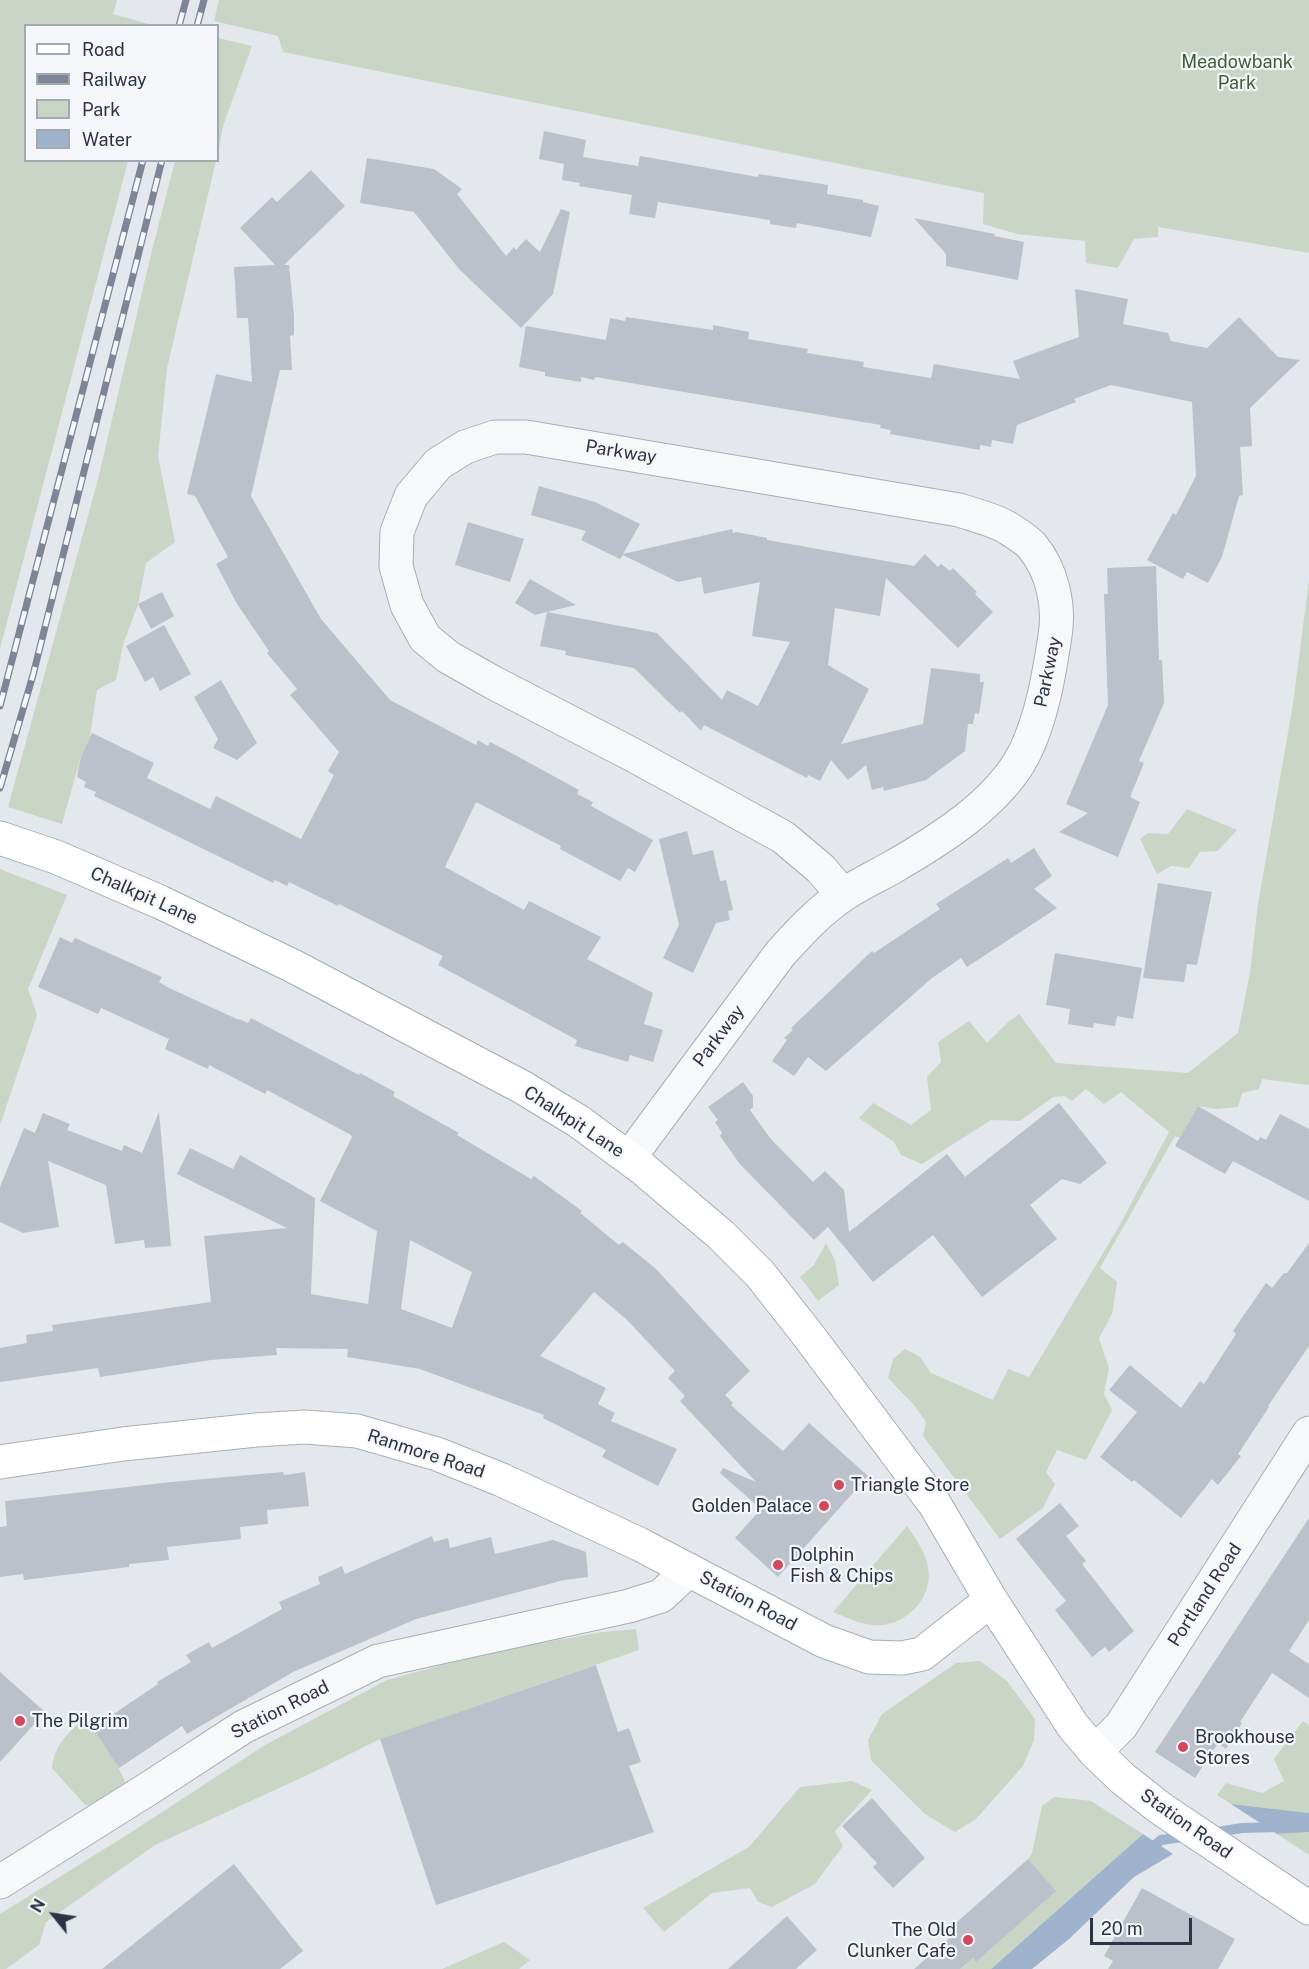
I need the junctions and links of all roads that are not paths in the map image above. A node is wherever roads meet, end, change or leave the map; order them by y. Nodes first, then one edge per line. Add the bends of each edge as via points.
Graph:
1 (0, 838) edge
2 (843, 895) junction
3 (629, 1158) junction
4 (1309, 1433) edge
5 (0, 1462) edge
6 (689, 1570) junction
7 (992, 1600) junction
8 (1095, 1752) junction
9 (0, 1882) edge
10 (1309, 1908) edge

1 - 3 main road, Chalkpit Lane via 56,856 304,972 522,1087
2 - 2 street, Parkway via 954,828 1002,787 1024,754 1038,720 1057,626 1050,577 1031,544 1005,526 959,510 526,437 495,437 465,447 438,464 411,496 397,532 396,566 407,605 425,638 448,657 485,678 783,837 821,868
2 - 3 street, Parkway via 807,924 780,954
3 - 7 main road, Chalkpit Lane via 721,1235 760,1274 934,1503
4 - 8 street, Portland Road via 1121,1726
5 - 6 main road, Ranmore Road via 256,1430 305,1427 357,1431 437,1454 502,1480
6 - 7 main road, Station Road via 825,1641 869,1657 922,1654
6 - 9 street, Station Road via 661,1596 629,1606 378,1661 243,1727
7 - 8 main road, Station Road via 1073,1726
8 - 10 main road, Station Road via 1160,1808

